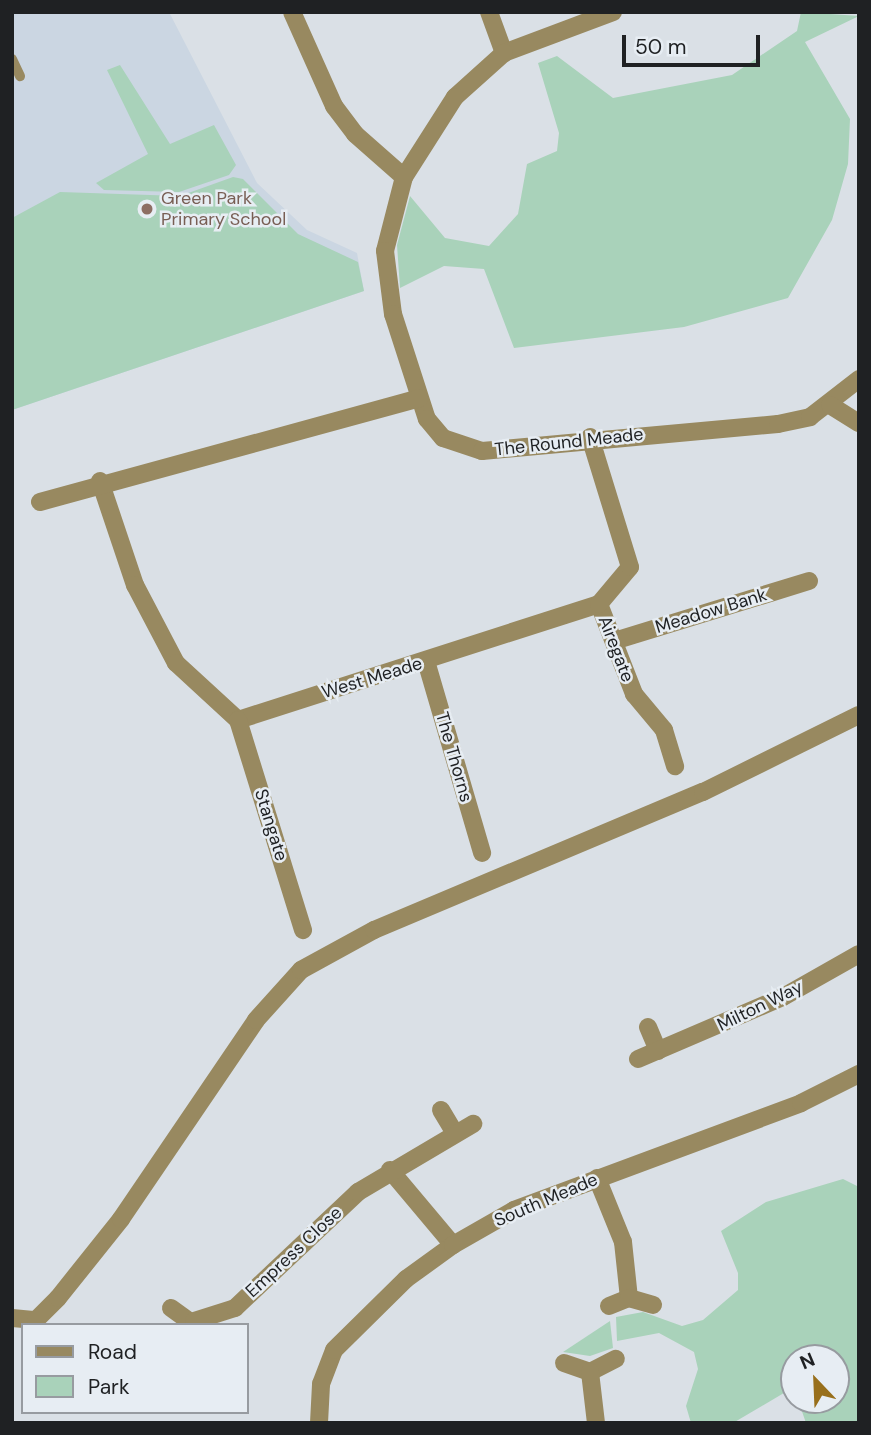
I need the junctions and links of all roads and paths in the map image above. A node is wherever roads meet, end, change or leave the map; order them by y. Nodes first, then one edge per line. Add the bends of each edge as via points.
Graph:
1 (292, 12) edge
2 (489, 12) edge
3 (613, 12) edge
4 (504, 53) junction
5 (12, 59) edge
6 (20, 76) dead end
7 (404, 177) junction
8 (859, 379) edge
9 (419, 398) junction
10 (831, 405) junction
11 (859, 423) edge
12 (590, 437) junction
13 (100, 481) junction
14 (40, 502) dead end
15 (808, 580) dead end
16 (599, 604) junction
17 (614, 641) junction
18 (426, 662) junction
19 (859, 715) edge
20 (238, 720) junction
21 (675, 766) dead end
22 (482, 853) dead end
23 (303, 930) dead end
24 (859, 954) edge
25 (648, 1027) dead end
26 (658, 1051) junction
27 (638, 1059) dead end
28 (859, 1074) edge
29 (441, 1110) dead end
30 (473, 1124) dead end
31 (454, 1132) junction
32 (390, 1170) junction
33 (597, 1178) junction
34 (453, 1245) junction
35 (629, 1298) junction
36 (653, 1305) dead end
37 (609, 1306) dead end
38 (171, 1308) dead end
39 (12, 1318) edge
40 (194, 1323) edge
41 (617, 1359) dead end
42 (564, 1363) dead end
43 (590, 1372) junction
44 (319, 1423) edge
45 (596, 1423) edge

1 - 7 street via 334,106 355,134
2 - 4 street
3 - 4 street, The Round Meade
4 - 7 street, The Round Meade via 454,97
5 - 6 lane
7 - 9 street, The Round Meade via 385,251 393,314
8 - 10 street, The Round Meade
9 - 12 street, The Round Meade via 443,438 462,448 482,452
9 - 13 street
10 - 11 street
10 - 12 street, The Round Meade via 778,425
12 - 16 street via 630,567
13 - 14 street
13 - 20 street via 135,585 176,663
15 - 17 street, Meadow Bank
16 - 17 street, Airegate
16 - 18 street, West Meade
17 - 21 street, Airegate via 634,694 664,730
18 - 20 street, West Meade
18 - 22 street, The Thorns
19 - 39 street via 703,792 374,930 301,970 256,1020 121,1220 58,1298 36,1321
20 - 23 street, Stangate
24 - 26 street, Milton Way via 783,997
25 - 26 street
26 - 27 street, Milton Way
28 - 33 street, South Meade via 801,1104
29 - 31 street
30 - 31 street, Empress Close
31 - 32 street, Empress Close
32 - 34 street
32 - 40 street, Empress Close via 320,1226 235,1308
33 - 34 street, South Meade via 514,1210
33 - 35 street via 623,1242
34 - 44 street, South Meade via 406,1279 334,1350 321,1384
35 - 36 street
35 - 37 street
38 - 40 street, Empress Close
41 - 43 street
42 - 43 street
43 - 45 street

